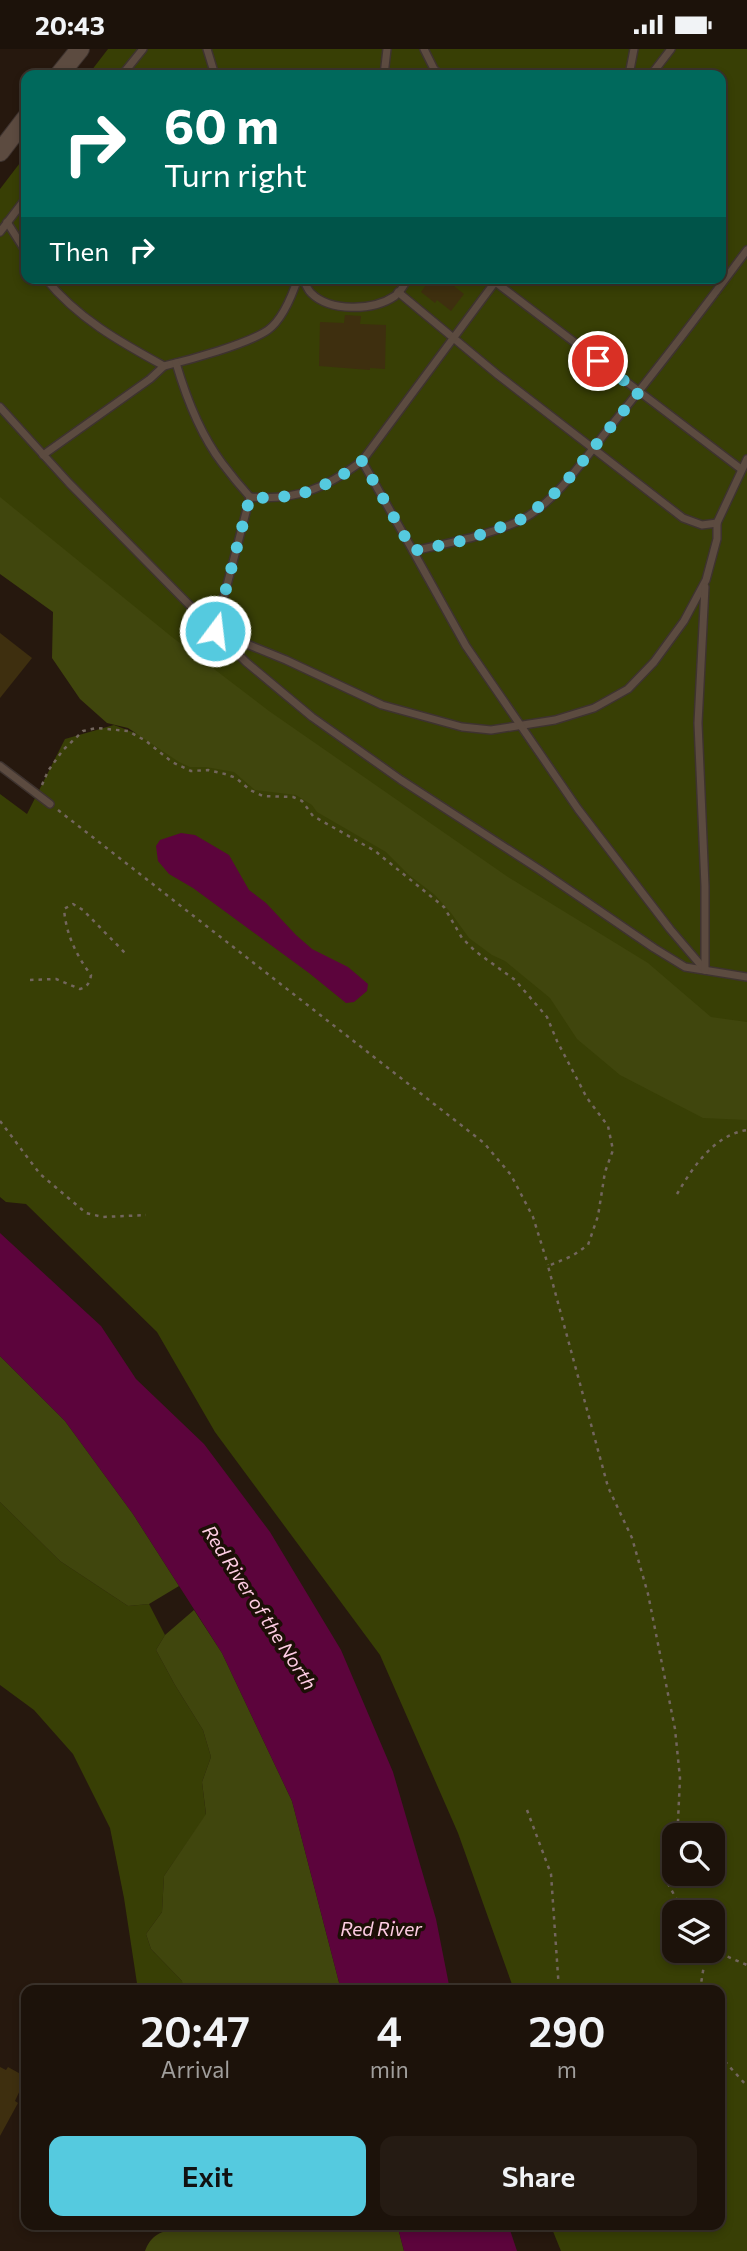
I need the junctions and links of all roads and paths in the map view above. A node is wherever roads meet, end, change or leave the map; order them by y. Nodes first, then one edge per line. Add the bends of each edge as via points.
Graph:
1 (80, 49) edge
2 (143, 49) edge
3 (207, 49) edge
4 (387, 49) edge
5 (424, 49) edge
6 (634, 49) edge
7 (671, 49) edge
8 (64, 70) edge
9 (126, 70) edge
10 (213, 70) edge
11 (385, 70) edge
12 (435, 70) edge
13 (630, 70) edge
14 (655, 70) edge
15 (21, 125) edge
16 (0, 152) edge
17 (21, 204) edge
18 (7, 222) junction
19 (0, 232) edge
20 (21, 244) edge
21 (747, 250) edge
22 (726, 278) edge
23 (51, 284) edge
24 (296, 284) edge
25 (306, 284) edge
26 (404, 284) edge
27 (491, 284) edge
28 (499, 284) edge
29 (721, 284) edge
30 (398, 292) junction
31 (453, 338) junction
32 (176, 363) junction
33 (164, 366) junction
34 (639, 392) junction
35 (0, 407) edge
36 (594, 448) junction
37 (43, 455) junction
38 (747, 459) edge
39 (362, 461) junction
40 (741, 469) junction
41 (250, 497) junction
42 (717, 523) junction
43 (413, 551) junction
44 (706, 580) junction
45 (215, 631) junction
46 (521, 726) junction
47 (0, 766) edge
48 (38, 795) junction
49 (50, 804) joint
50 (126, 954) dead end
51 (705, 971) junction
52 (747, 977) edge
53 (30, 980) dead end
54 (0, 1121) edge
55 (747, 1130) edge
56 (677, 1194) dead end
57 (146, 1215) dead end
58 (548, 1266) junction
59 (527, 1810) dead end
60 (678, 1823) edge
61 (725, 1956) edge
62 (704, 1963) edge
63 (747, 1965) edge
64 (559, 1985) edge
65 (701, 1985) edge
66 (725, 2062) edge
67 (747, 2086) edge

1 - 8 street
2 - 9 lane
3 - 10 lane
4 - 11 lane
5 - 12 lane
6 - 13 lane
7 - 14 lane
15 - 16 street
17 - 18 lane
18 - 19 lane
18 - 20 lane
21 - 22 lane
23 - 33 lane via 113,339
24 - 32 lane via 268,330
25 - 30 lane via 325,303 344,308 372,305
26 - 30 lane
27 - 31 lane
28 - 34 lane
29 - 34 lane
30 - 31 lane
31 - 36 lane
31 - 39 lane
32 - 33 lane
32 - 41 lane via 204,433
33 - 37 lane
34 - 36 lane
34 - 40 lane
35 - 37 lane
36 - 42 lane via 683,518 702,526
36 - 43 lane via 549,499 522,519 466,540
37 - 45 lane
38 - 40 lane
39 - 41 lane via 318,490
39 - 43 lane
40 - 42 lane
41 - 45 lane
42 - 44 lane
43 - 46 lane via 466,646
44 - 46 lane via 684,621 628,689 594,708
44 - 51 lane via 698,723
45 - 46 lane via 382,705 462,727
45 - 51 lane via 312,717 401,780 654,948 685,967
46 - 51 lane via 578,809
47 - 48 lane
48 - 49 lane
48 - 58 path via 48,771 83,731 96,727 128,731 191,771 225,774 263,796 302,801 313,816 375,851 444,907 462,938 515,980 547,1017 587,1098 608,1126 613,1150 588,1245
49 - 58 path via 484,1143 511,1175 533,1217
50 - 53 path via 83,911 68,905 64,909 72,944 90,980 80,989 56,979
51 - 52 lane
54 - 57 path via 40,1174 86,1213
55 - 56 path via 735,1132 708,1152
58 - 60 path via 608,1487 632,1538 648,1594 675,1729 680,1778
59 - 64 path via 551,1874
61 - 63 path
62 - 65 path
66 - 67 path

